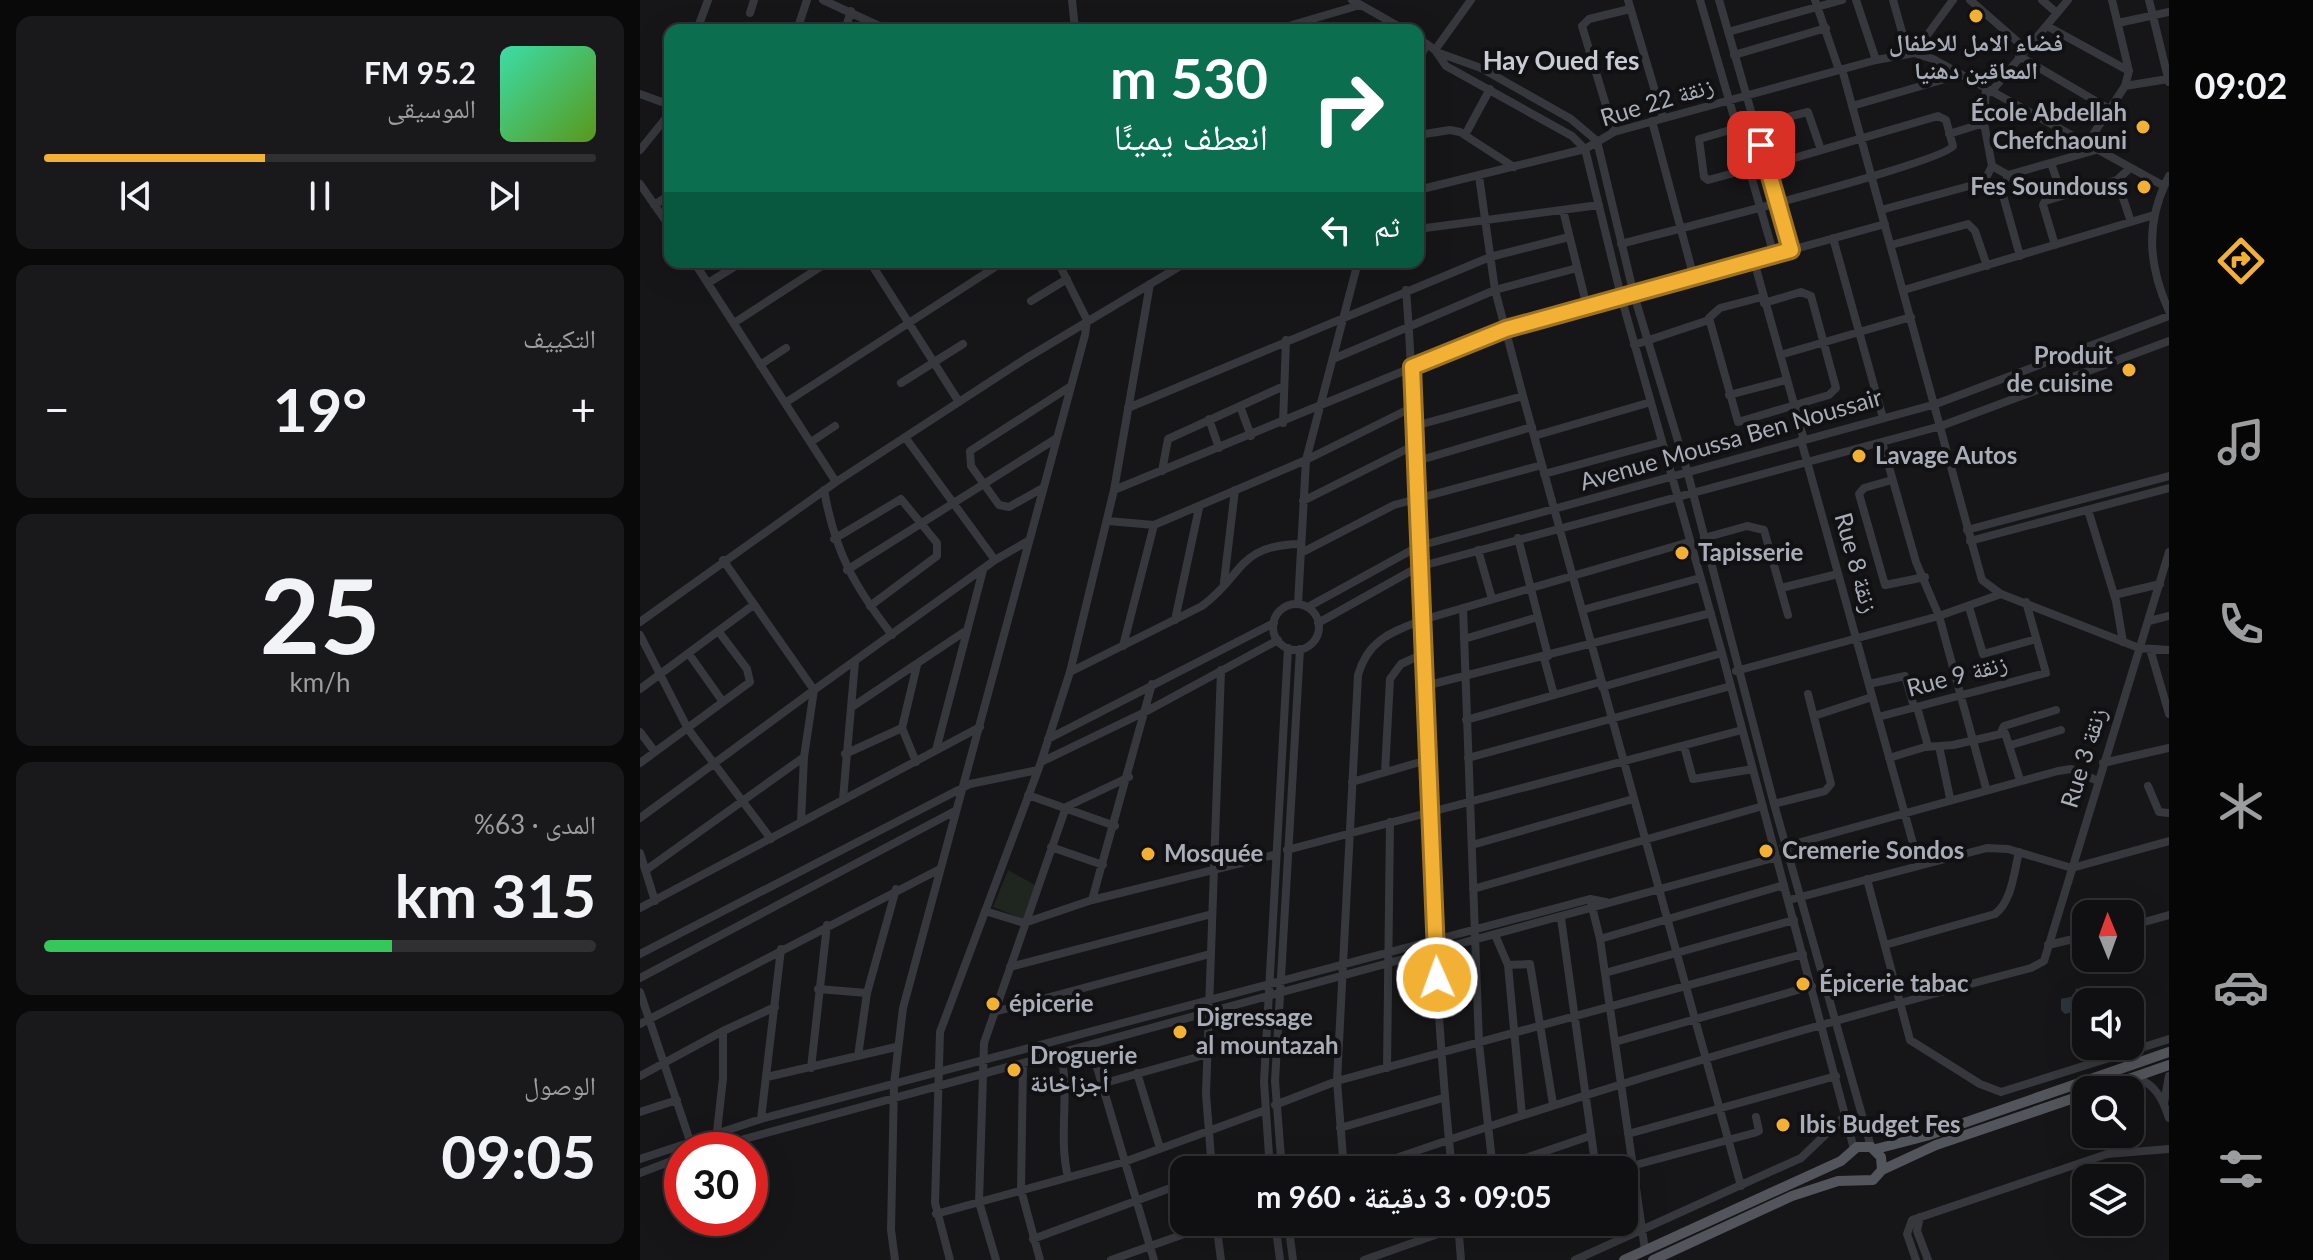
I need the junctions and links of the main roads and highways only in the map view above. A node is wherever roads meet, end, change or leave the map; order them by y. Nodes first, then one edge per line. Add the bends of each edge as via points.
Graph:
1 (2169, 1052) edge
2 (2169, 1065) edge
3 (2136, 1076) edge
4 (2072, 1099) edge
5 (1873, 1148) junction
6 (1851, 1153) junction
7 (1882, 1170) junction
8 (1855, 1179) junction
9 (1624, 1260) edge
10 (1653, 1260) edge

1 - 5 main road via 1926,1136
2 - 3 main road
4 - 7 main road via 1928,1148
5 - 6 main road
5 - 7 main road via 1883,1161
6 - 8 main road via 1848,1171
6 - 9 main road
7 - 8 main road via 1873,1180
8 - 10 main road via 1792,1196

